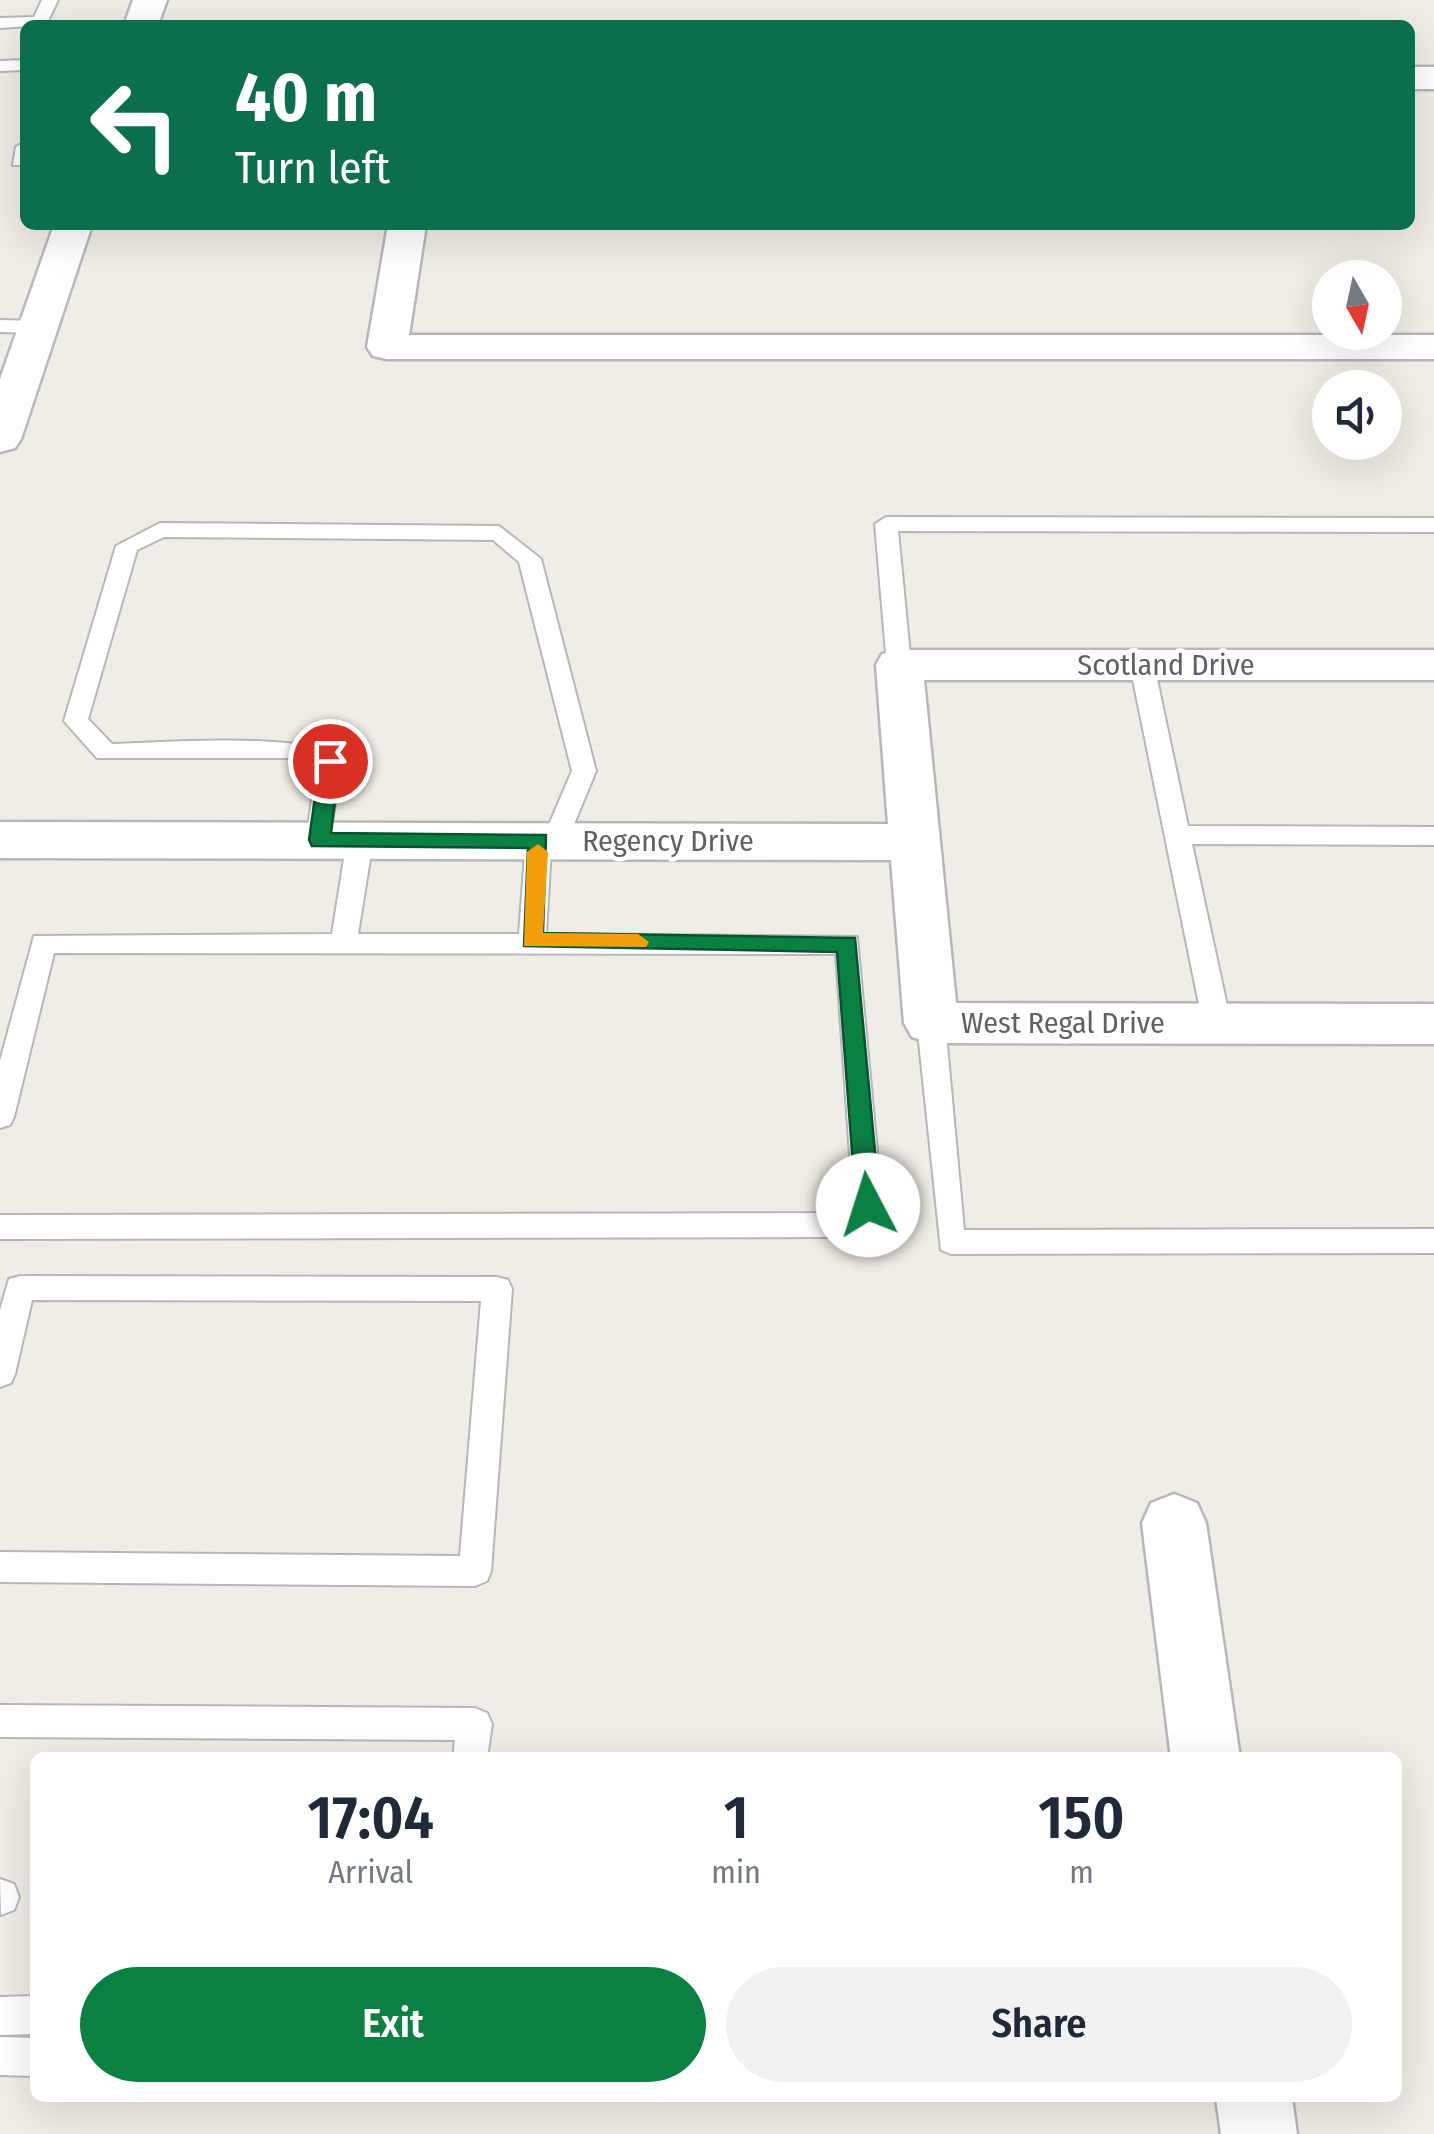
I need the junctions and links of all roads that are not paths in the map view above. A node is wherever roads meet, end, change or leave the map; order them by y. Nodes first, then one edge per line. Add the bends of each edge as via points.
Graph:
1 (70, 230) edge
2 (407, 230) edge
3 (19, 326) edge
4 (1434, 346) edge
5 (0, 438) edge
6 (1434, 525) edge
7 (899, 665) junction
8 (1142, 665) junction
9 (1434, 665) edge
10 (1178, 835) junction
11 (1434, 836) edge
12 (0, 840) edge
13 (340, 840) junction
14 (546, 840) junction
15 (915, 842) junction
16 (532, 941) junction
17 (344, 942) junction
18 (932, 1023) junction
19 (1217, 1024) junction
20 (1434, 1024) edge
21 (0, 1117) edge
22 (0, 1227) edge
23 (1434, 1241) edge
24 (0, 1374) edge
25 (1174, 1522) dead end
26 (0, 1567) edge
27 (0, 1721) edge
28 (471, 1752) edge
29 (1205, 1752) edge
30 (30, 2015) edge
31 (0, 2016) edge
32 (0, 2056) edge
33 (30, 2057) edge
34 (1255, 2102) edge
35 (1259, 2134) edge

1 - 3 street
2 - 4 street via 388,347
3 - 5 street
6 - 7 lane via 886,524
7 - 8 street, Scotland Drive
7 - 15 street, West Regal Drive
8 - 9 street, Scotland Drive
8 - 10 lane
10 - 11 lane
10 - 19 lane
12 - 13 street, Regency Drive
13 - 14 street, Regency Drive
13 - 14 lane via 330,761 302,750 106,752 76,721 127,546 160,530 499,533 530,559 584,771
13 - 17 lane
14 - 15 street, Regency Drive
14 - 16 lane
15 - 18 street, West Regal Drive
16 - 17 lane
16 - 22 lane via 848,944 868,1205 829,1225
17 - 21 lane via 43,943
18 - 19 street, West Regal Drive
18 - 23 lane via 951,1242
19 - 20 street, West Regal Drive
24 - 26 lane via 20,1288 496,1290 475,1571
25 - 29 street
27 - 28 lane via 474,1724
30 - 31 lane
32 - 33 lane
34 - 35 street

